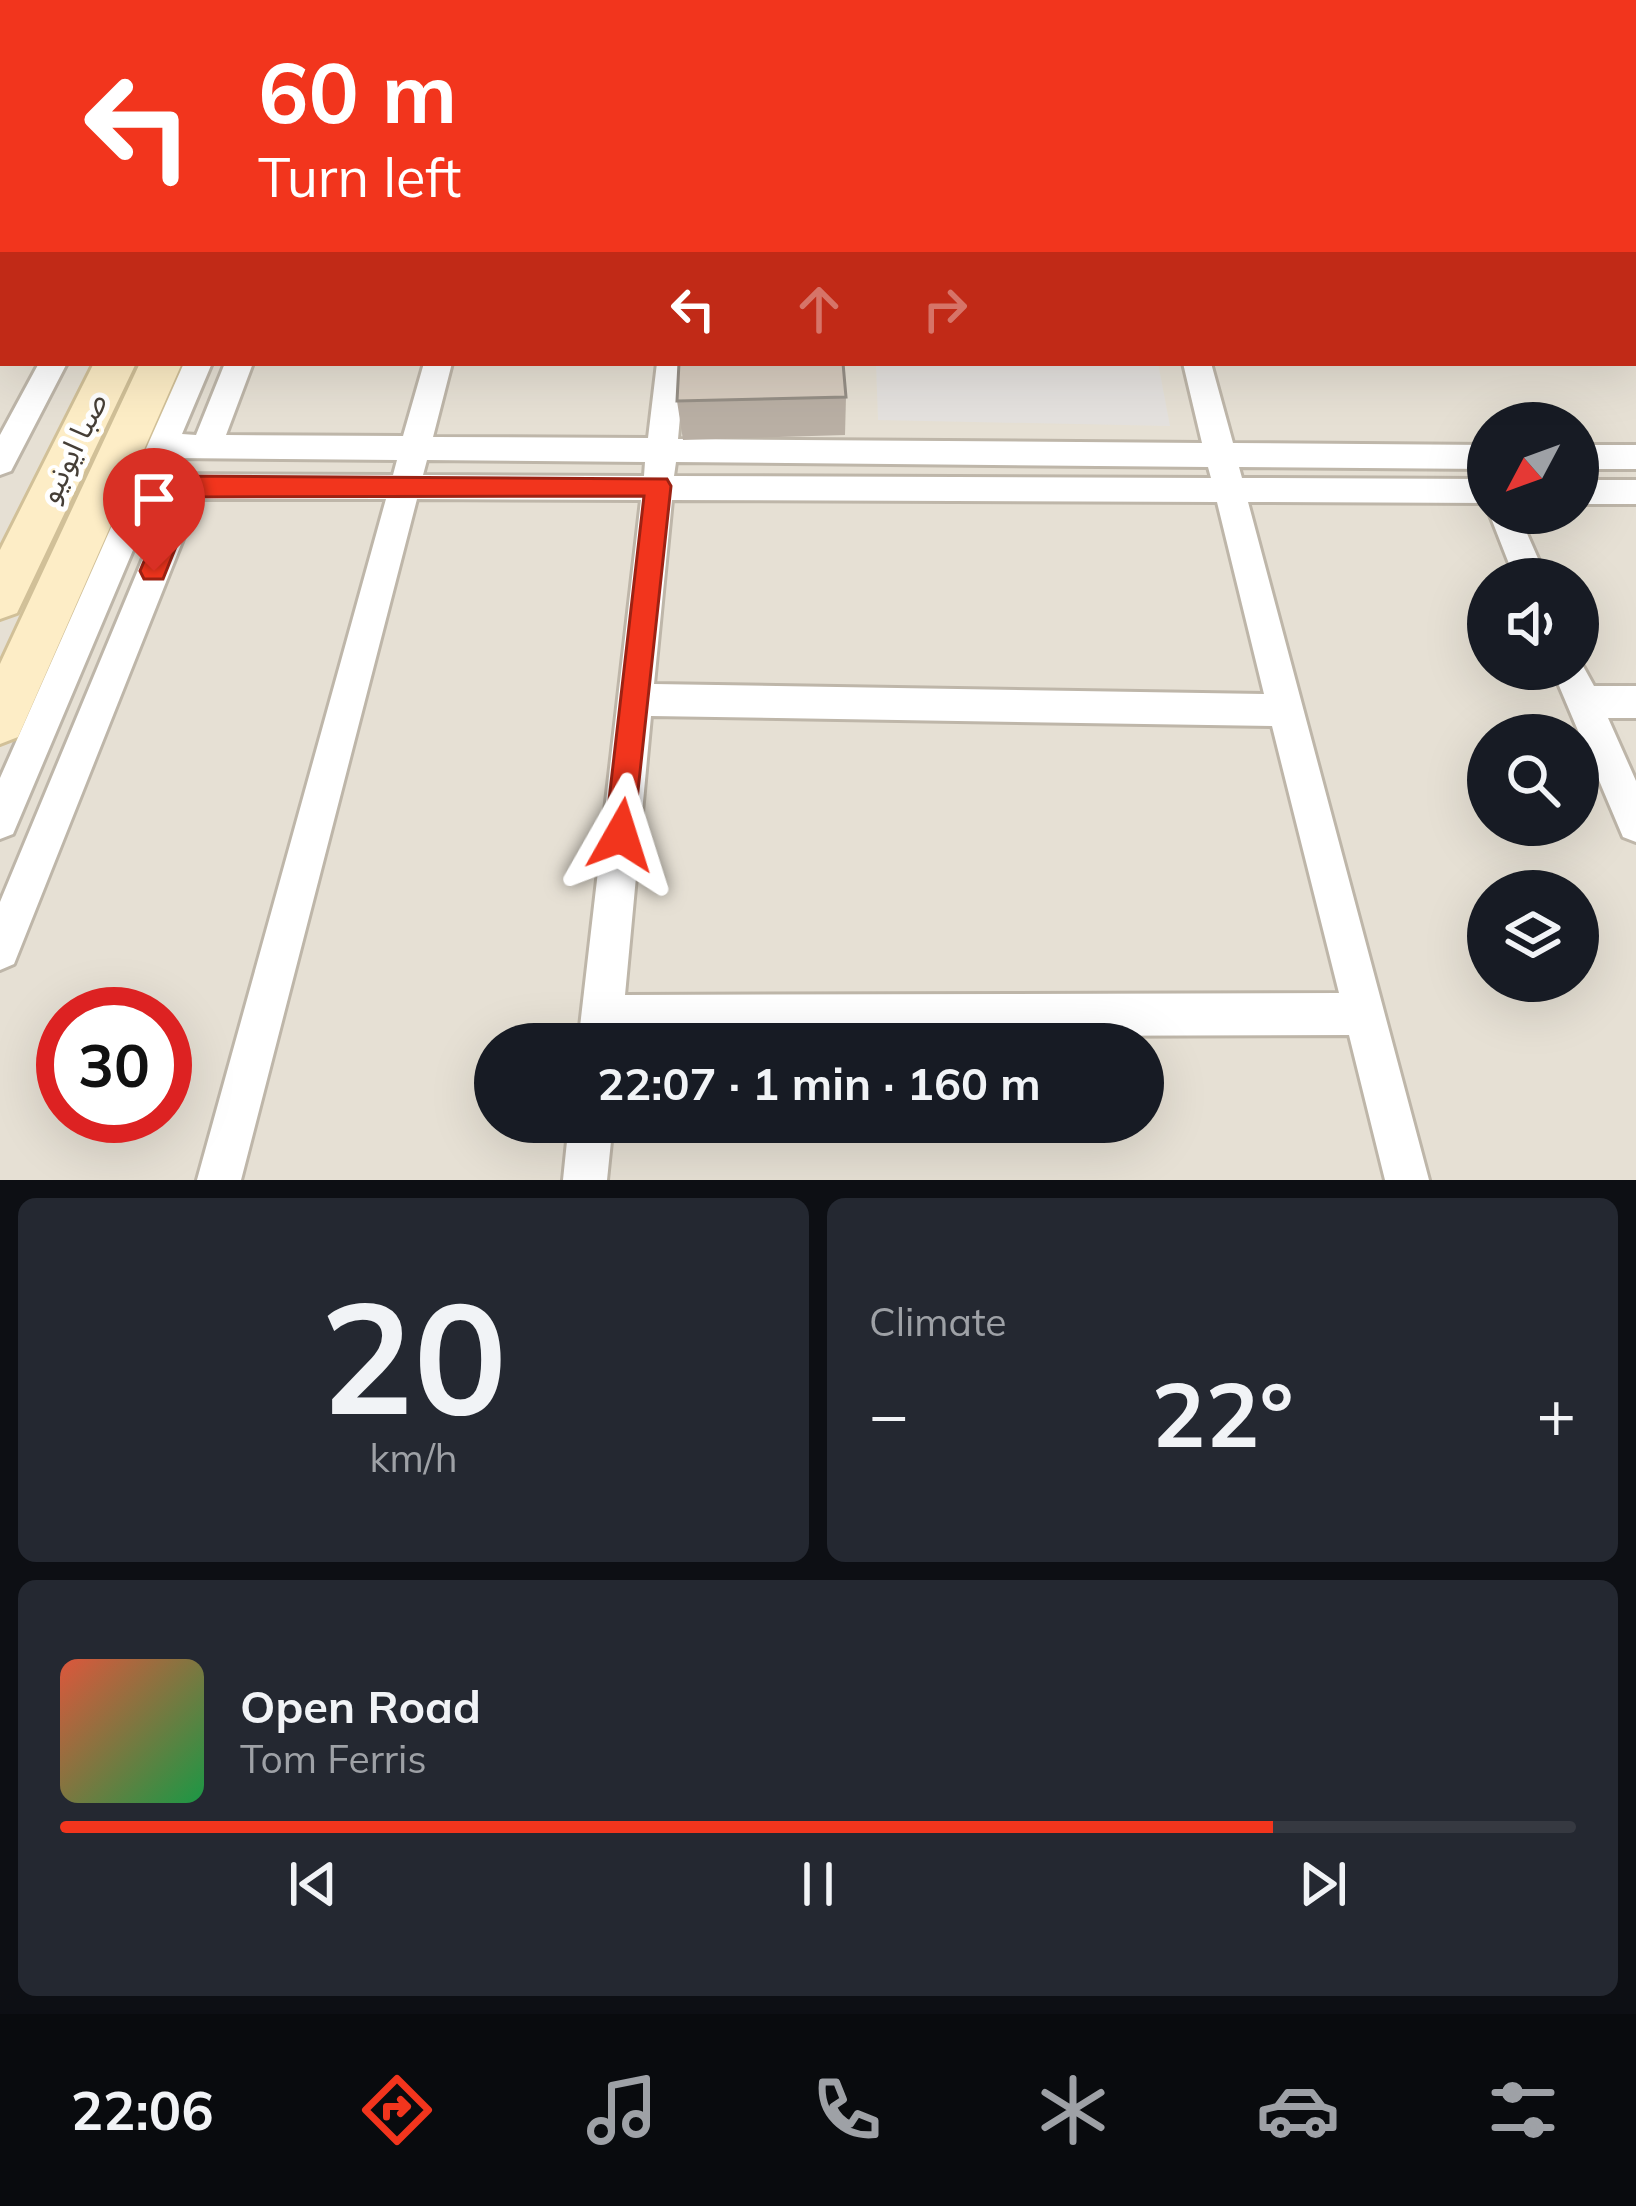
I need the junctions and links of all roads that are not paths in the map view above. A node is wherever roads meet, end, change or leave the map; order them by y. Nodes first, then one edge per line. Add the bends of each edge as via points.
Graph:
1 (51, 366) edge
2 (114, 366) edge
3 (160, 366) edge
4 (197, 366) edge
5 (238, 366) edge
6 (437, 366) edge
7 (670, 366) edge
8 (1197, 366) edge
9 (162, 446) junction
10 (206, 446) junction
11 (2, 456) edge
12 (1599, 457) edge
13 (1636, 457) edge
14 (1467, 458) edge
15 (410, 470) junction
16 (660, 470) junction
17 (1225, 472) junction
18 (144, 486) junction
19 (188, 487) junction
20 (1467, 489) edge
21 (1599, 492) edge
22 (1636, 492) edge
23 (0, 598) edge
24 (1578, 690) edge
25 (1594, 690) edge
26 (635, 700) junction
27 (1636, 702) edge
28 (1286, 710) junction
29 (0, 720) edge
30 (0, 821) edge
31 (1636, 824) edge
32 (0, 950) edge
33 (1364, 1014) junction
34 (601, 1023) edge
35 (934, 1023) edge
36 (588, 1143) edge
37 (219, 1180) edge
38 (584, 1180) edge
39 (1407, 1180) edge

1 - 11 street
2 - 23 main road, صبا ایونیو
3 - 29 main road, صبا ایونیو
4 - 9 street
5 - 10 street
6 - 15 street
7 - 16 street
8 - 17 street
9 - 10 street
9 - 18 street
10 - 15 street
12 - 13 street
14 - 17 street
15 - 16 street
15 - 19 street
15 - 37 street
16 - 17 street
16 - 26 street
17 - 20 street
17 - 28 street
18 - 19 street
18 - 30 street
19 - 32 street
21 - 22 street
24 - 31 street
25 - 27 street
26 - 28 street
26 - 34 street
28 - 33 street
33 - 35 street
33 - 39 street
36 - 38 street

